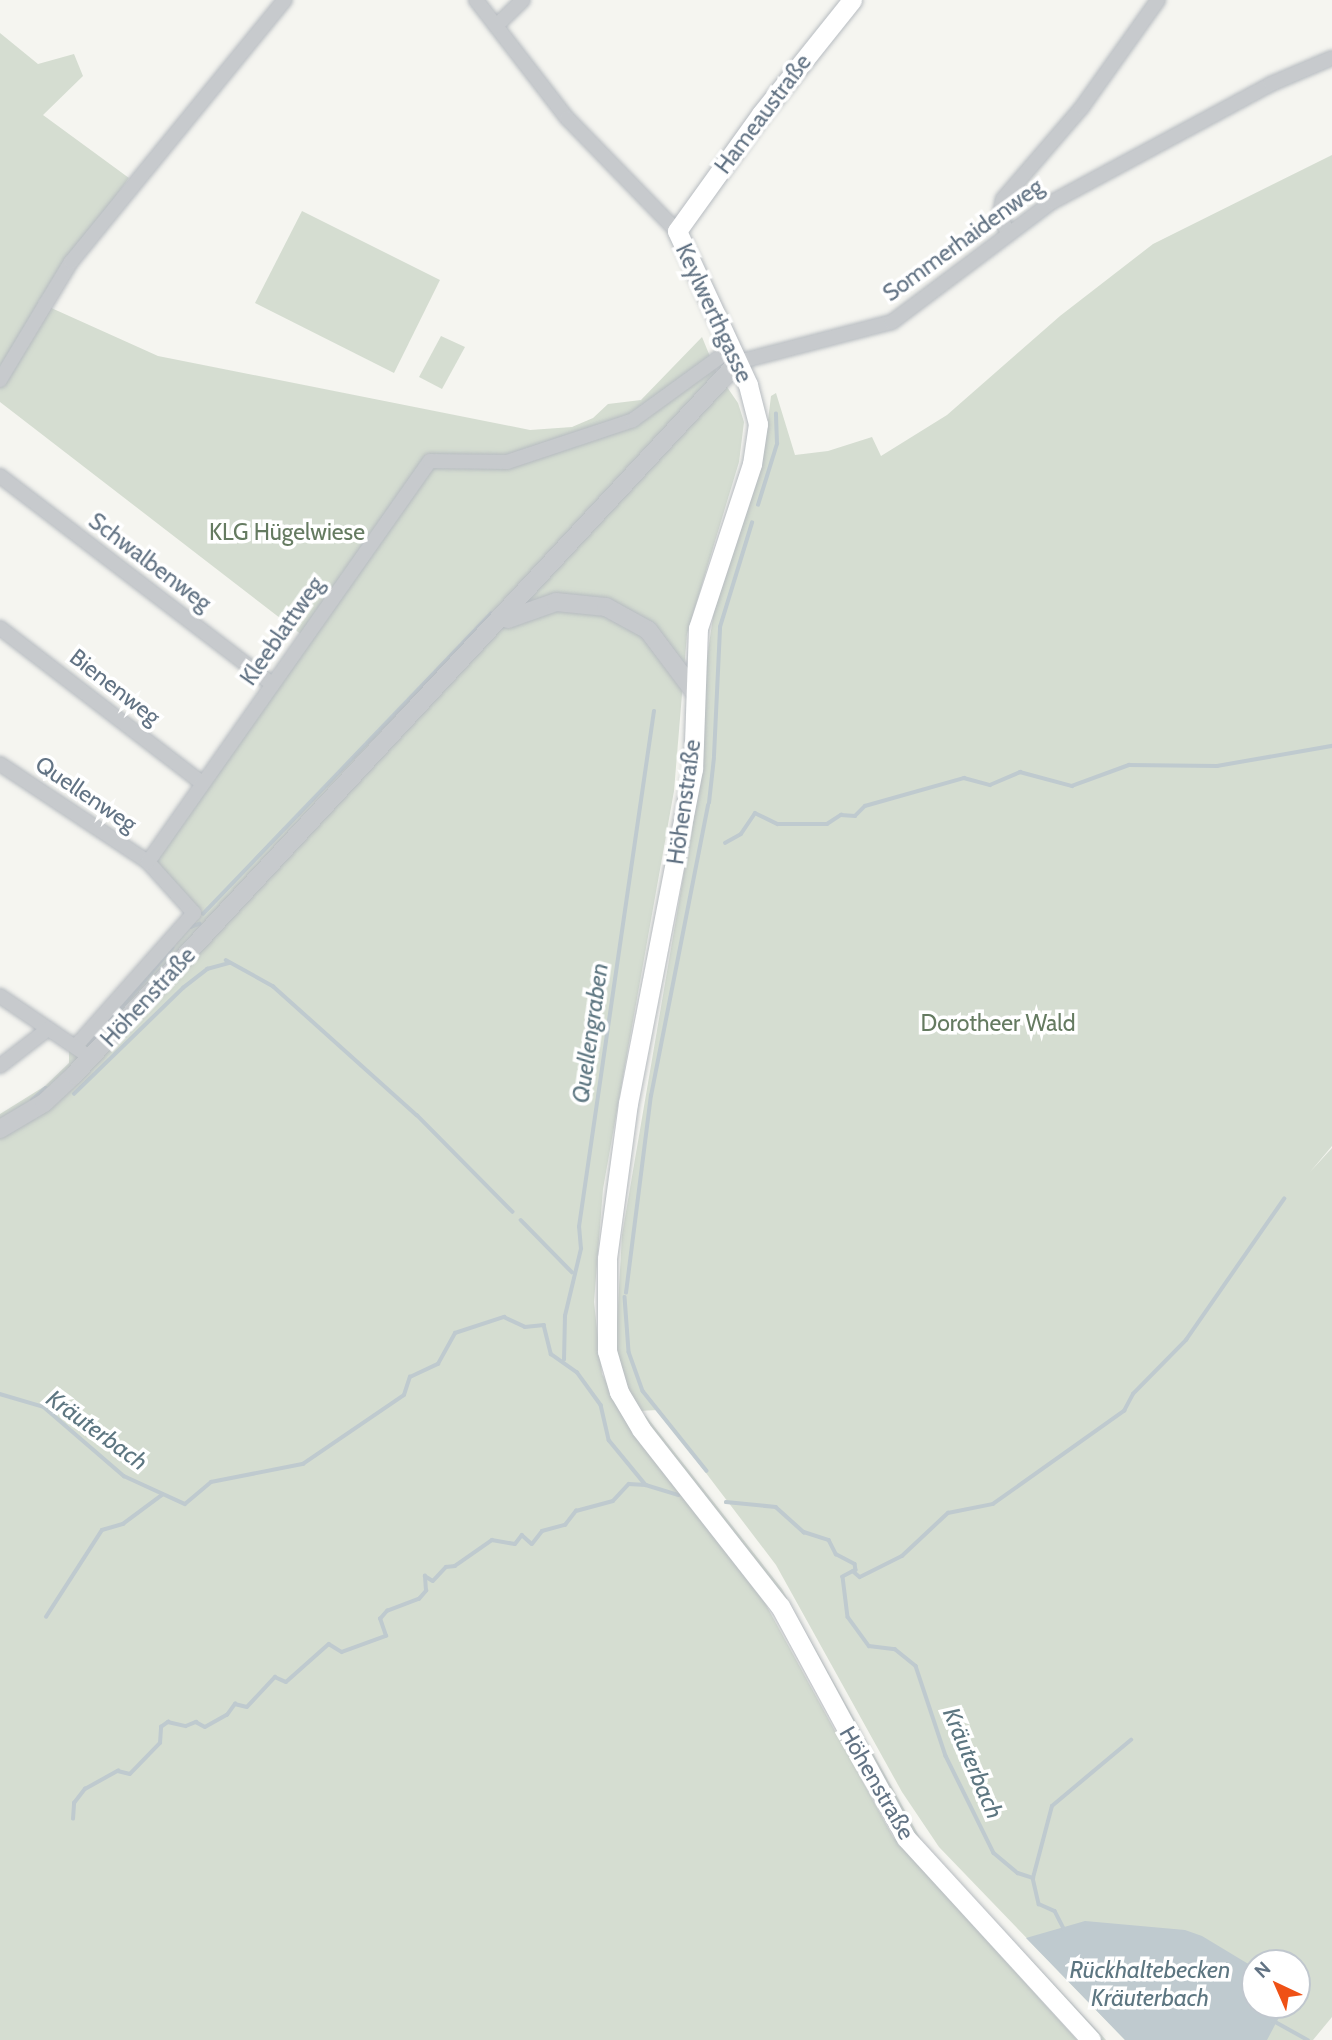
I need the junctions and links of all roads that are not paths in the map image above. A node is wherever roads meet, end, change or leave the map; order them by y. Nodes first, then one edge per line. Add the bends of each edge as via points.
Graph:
1 (285, 0) edge
2 (476, 0) edge
3 (523, 0) edge
4 (852, 0) edge
5 (1158, 0) edge
6 (496, 26) junction
7 (1332, 58) edge
8 (677, 231) junction
9 (1007, 232) junction
10 (735, 355) junction
11 (0, 380) edge
12 (0, 476) edge
13 (498, 623) junction
14 (0, 628) edge
15 (272, 684) junction
16 (693, 690) junction
17 (0, 764) edge
18 (202, 783) junction
19 (148, 862) junction
20 (0, 996) edge
21 (48, 1028) junction
22 (75, 1046) junction
23 (90, 1058) junction
24 (0, 1066) edge
25 (0, 1129) edge
26 (1091, 2040) edge

1 - 11 street via 71,262
2 - 6 street, Keylwerthgasse
3 - 6 street
4 - 8 main road, Hameaustraße via 753,124
5 - 9 street via 1082,107 1003,199 1000,214
6 - 8 street, Keylwerthgasse via 567,118
7 - 9 street, Sommerhaidenweg via 1271,84 1052,202
8 - 10 main road, Keylwerthgasse
9 - 10 street, Sommerhaidenweg via 996,246 892,323
10 - 13 street
10 - 15 street, Kleeblattweg via 633,420 507,462 430,461
10 - 16 main road, Keylwerthgasse via 755,406 757,437 702,608
12 - 15 street, Schwalbenweg
13 - 16 street, Höhenstraße via 556,602 606,607 648,631
13 - 23 street, Höhenstraße
14 - 18 street, Bienenweg
15 - 18 street, Kleeblattweg
16 - 26 main road, Höhenstraße via 690,794 628,1103 611,1220 604,1313 607,1351 619,1392 641,1429 779,1606 906,1838
17 - 19 street, Quellenweg
18 - 19 street, Kleeblattweg
19 - 22 street via 194,913
20 - 21 street
21 - 22 street
21 - 24 street
22 - 23 street
23 - 25 street, Höhenstraße via 44,1103

